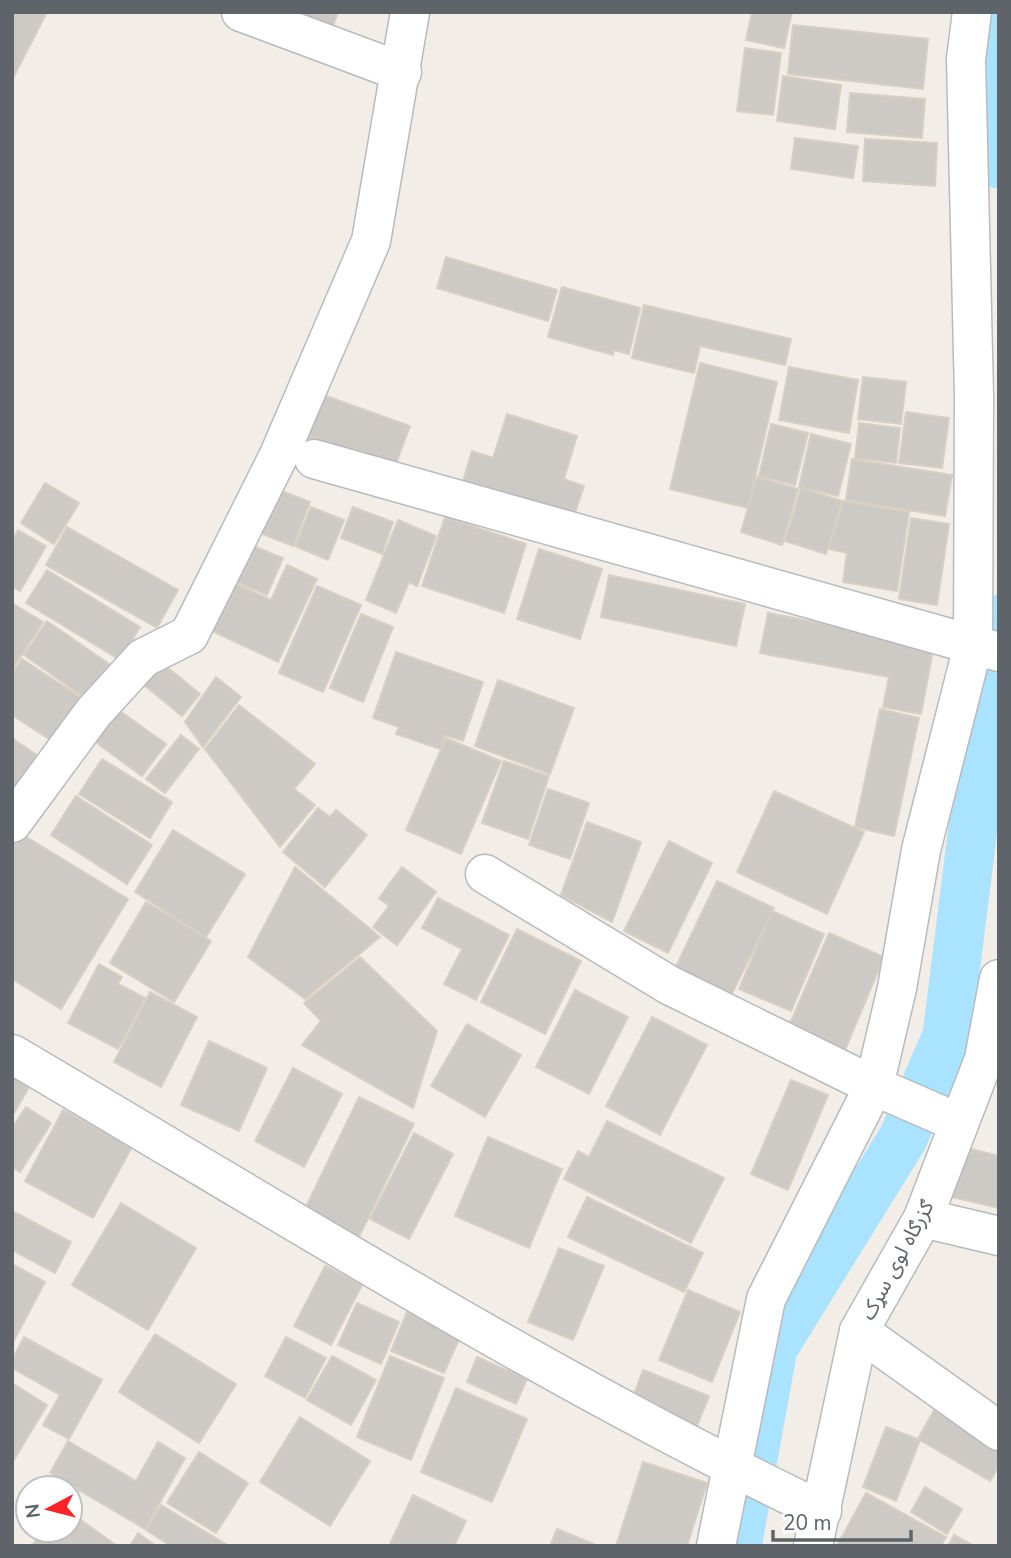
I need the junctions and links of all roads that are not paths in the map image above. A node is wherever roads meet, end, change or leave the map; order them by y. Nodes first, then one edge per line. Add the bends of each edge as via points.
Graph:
1 (241, 12) edge
2 (410, 12) edge
3 (972, 12) edge
4 (402, 72) junction
5 (314, 458) dead end
6 (986, 649) edge
7 (12, 823) edge
8 (485, 874) dead end
9 (999, 979) edge
10 (12, 1054) edge
11 (874, 1087) junction
12 (959, 1123) junction
13 (923, 1218) junction
14 (999, 1236) edge
15 (859, 1331) junction
16 (999, 1431) edge
17 (731, 1467) junction
18 (817, 1528) edge
19 (716, 1546) edge

1 - 4 street
2 - 4 street
3 - 6 street via 966,59
4 - 7 street via 371,241 279,454 189,635 143,658 93,713
5 - 6 street
6 - 11 street via 921,850
8 - 11 street via 669,985
9 - 12 street, ګزرګاه لوی سړک via 984,1059
10 - 17 street via 498,1340
11 - 12 street
11 - 17 street via 766,1299
12 - 13 street, ګزرګاه لوی سړک
13 - 14 street
13 - 15 street, ګزرګاه لوی سړک
15 - 16 street
15 - 18 street, ګزرګاه لوی سړک
17 - 18 street
17 - 19 street

